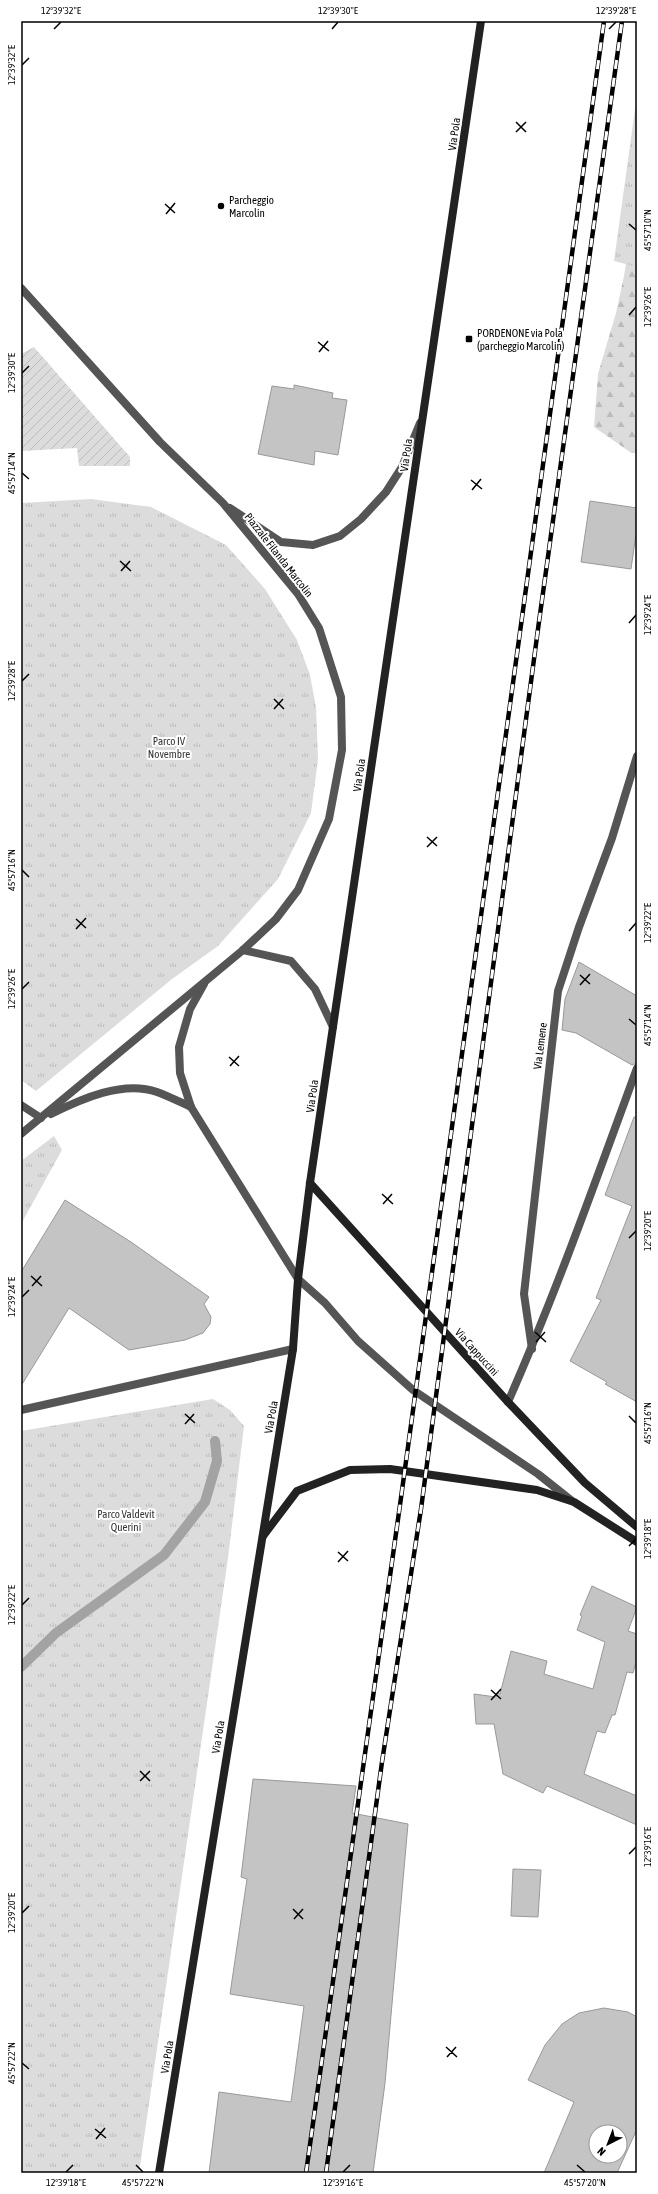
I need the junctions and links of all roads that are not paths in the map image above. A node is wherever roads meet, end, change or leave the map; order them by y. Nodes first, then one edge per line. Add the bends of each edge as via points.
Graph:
1 (481, 21) edge
2 (21, 288) edge
3 (422, 420) junction
4 (223, 503) junction
5 (637, 756) edge
6 (243, 950) junction
7 (208, 978) junction
8 (333, 1028) junction
9 (637, 1068) edge
10 (21, 1105) edge
11 (191, 1107) junction
12 (41, 1118) junction
13 (21, 1134) edge
14 (310, 1183) junction
15 (298, 1279) junction
16 (294, 1349) junction
17 (532, 1350) junction
18 (508, 1402) junction
19 (21, 1410) edge
20 (574, 1502) junction
21 (637, 1527) edge
22 (262, 1538) junction
23 (637, 1542) edge
24 (159, 2173) edge

1 - 3 main road, Via Pola
2 - 4 street, Piazzale Filanda Marcolin via 160,442
3 - 4 street, Piazzale Filanda Marcolin via 402,467 386,492 361,519 340,536 313,544 281,542
3 - 8 main road, Via Pola
4 - 6 street, Piazzale Filanda Marcolin via 298,594 319,628 341,697 342,750 329,819 298,890 276,919
5 - 17 street, Via Lemene via 612,838 578,927 558,991 524,1294
6 - 7 street, Piazzale Filanda Marcolin
6 - 8 street via 291,961 315,988
7 - 11 street via 190,1009 179,1047 180,1073
7 - 12 street, Piazzale Filanda Marcolin
8 - 14 main road, Via Pola
9 - 17 street
10 - 12 street
11 - 12 street via 156,1091 130,1089 105,1092
11 - 15 street
12 - 13 street
14 - 15 main road, Via Pola
14 - 18 main road, Via Cappuccini
15 - 16 main road, Via Pola
15 - 20 street via 325,1303 358,1341 413,1390 538,1474
16 - 19 street
16 - 22 main road, Via Pola
17 - 18 street
18 - 21 main road, Via Cappuccini via 585,1483
20 - 22 main road via 537,1490 484,1482 390,1469 350,1470 297,1491
20 - 23 main road
22 - 24 main road, Via Pola

